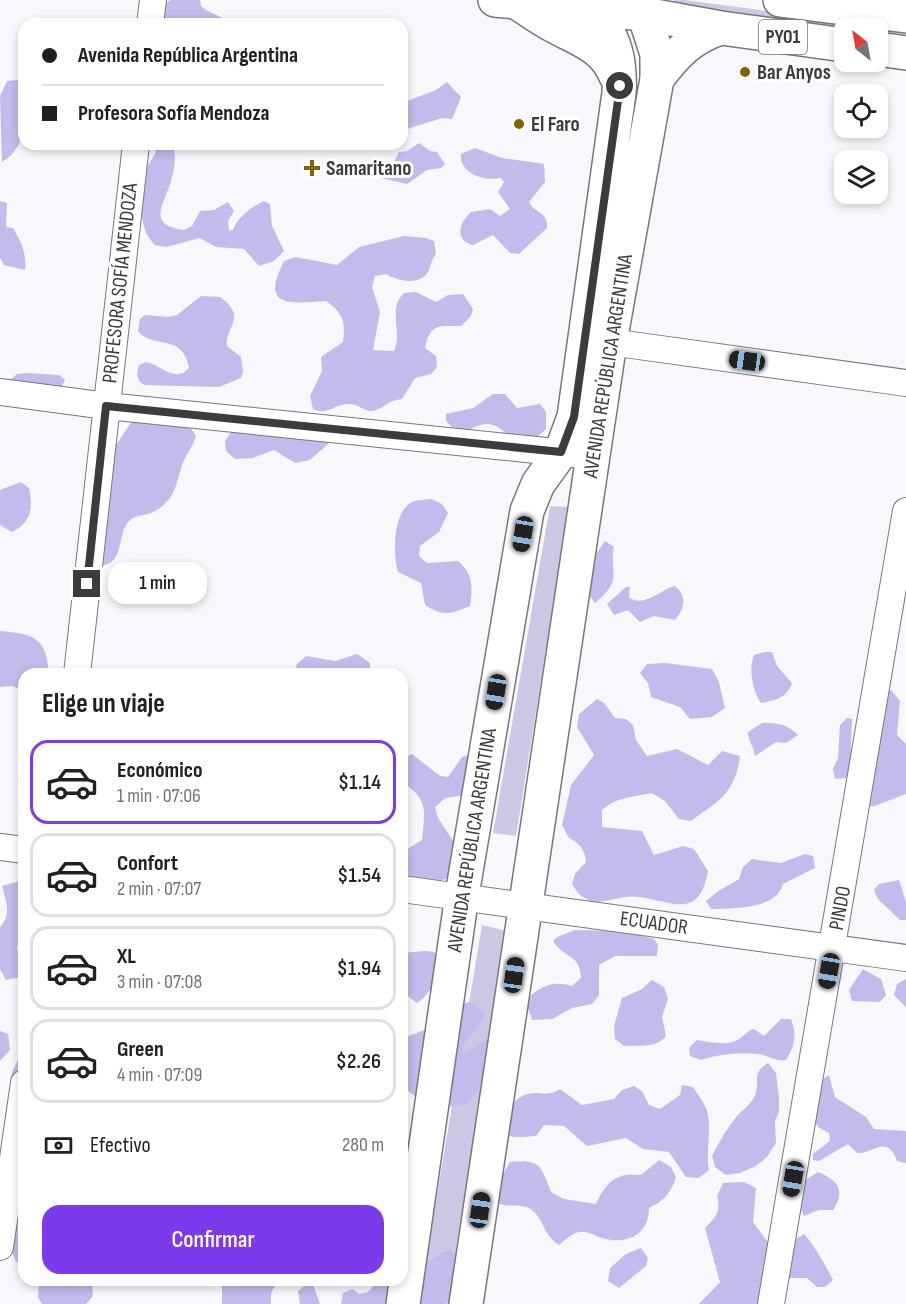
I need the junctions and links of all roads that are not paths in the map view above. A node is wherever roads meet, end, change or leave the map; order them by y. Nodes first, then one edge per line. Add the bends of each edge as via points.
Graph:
1 (153, 0) edge
2 (780, 0) edge
3 (506, 1) edge
4 (594, 4) edge
5 (641, 7) edge
6 (906, 16) edge
7 (151, 18) edge
8 (721, 28) junction
9 (906, 42) edge
10 (834, 44) edge
11 (888, 44) edge
12 (888, 50) edge
13 (906, 53) edge
14 (657, 79) junction
15 (620, 86) junction
16 (135, 150) edge
17 (610, 342) junction
18 (906, 383) edge
19 (0, 392) edge
20 (106, 406) junction
21 (561, 452) junction
22 (593, 456) junction
23 (906, 511) edge
24 (78, 668) edge
25 (0, 847) edge
26 (18, 849) edge
27 (408, 890) edge
28 (462, 896) junction
29 (524, 904) junction
30 (833, 948) junction
31 (906, 958) edge
32 (18, 1124) edge
33 (0, 1247) edge
34 (408, 1269) edge
35 (406, 1286) edge
36 (403, 1304) edge
37 (466, 1304) edge
38 (771, 1304) edge

1 - 7 street
2 - 6 main road, PY01
3 - 4 main road, PY01
3 - 15 main road via 597,48 610,63
4 - 5 main road, PY01
4 - 15 main road, AVENIDA REPÚBLICA ARGENTINA via 615,42
5 - 8 main road, PY01
5 - 14 main road, AVENIDA REPÚBLICA ARGENTINA via 657,54
8 - 10 main road, PY01
8 - 14 main road via 691,40
9 - 11 main road
12 - 13 main road
14 - 17 main road, AVENIDA REPÚBLICA ARGENTINA
15 - 21 main road, AVENIDA REPÚBLICA ARGENTINA via 574,417
16 - 20 street, PROFESORA SOFÍA MENDOZA
17 - 18 street
17 - 22 main road, AVENIDA REPÚBLICA ARGENTINA
19 - 20 street
20 - 21 street
20 - 24 street, PROFESORA SOFÍA MENDOZA
21 - 22 street
21 - 28 main road, AVENIDA REPÚBLICA ARGENTINA via 538,484 527,511
22 - 29 main road, AVENIDA REPÚBLICA ARGENTINA
23 - 30 street, PINDO
25 - 26 street
27 - 28 street, ECUADOR
28 - 29 street, ECUADOR
28 - 34 main road, AVENIDA REPÚBLICA ARGENTINA
29 - 30 street, ECUADOR
29 - 37 main road, AVENIDA REPÚBLICA ARGENTINA
30 - 31 street, ECUADOR
30 - 38 street, PINDO
32 - 33 street
35 - 36 main road, AVENIDA REPÚBLICA ARGENTINA

